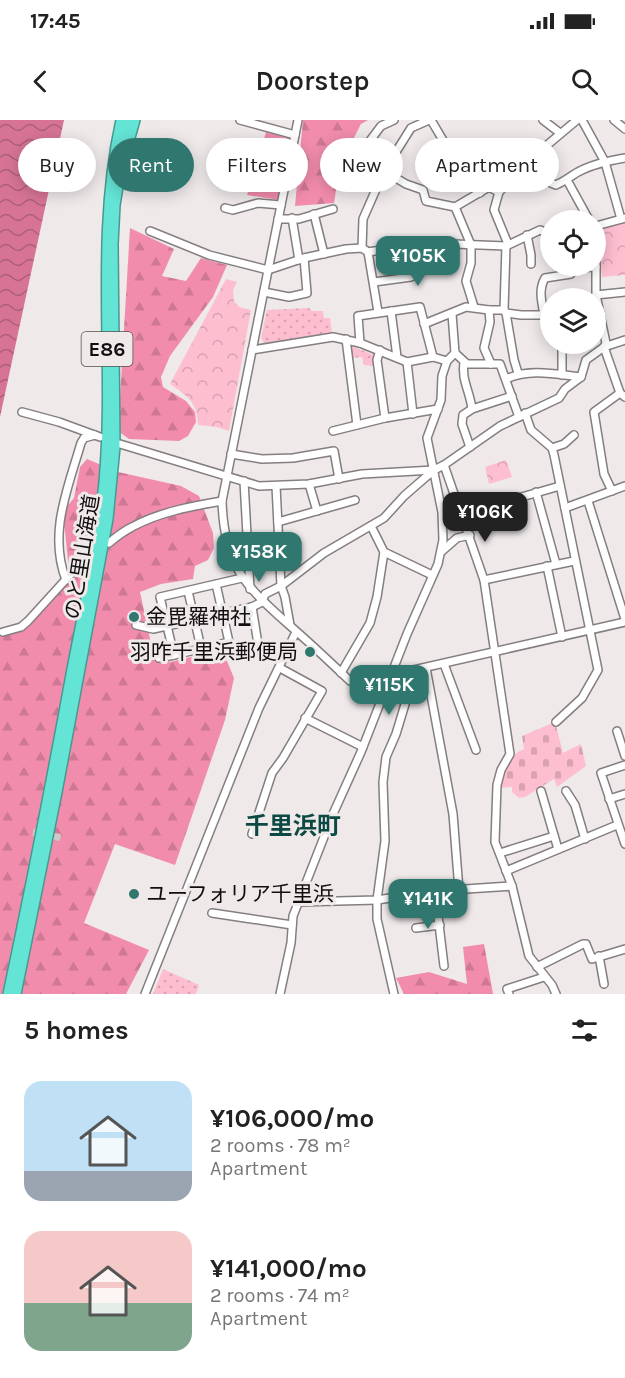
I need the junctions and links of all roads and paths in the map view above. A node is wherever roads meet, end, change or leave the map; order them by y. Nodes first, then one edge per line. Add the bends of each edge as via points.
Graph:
1 (121, 120) edge
2 (129, 120) edge
3 (135, 120) edge
4 (240, 120) edge
5 (298, 120) edge
6 (394, 120) edge
7 (430, 120) edge
8 (543, 120) edge
9 (577, 120) edge
10 (582, 120) edge
11 (614, 120) edge
12 (263, 123) edge
13 (625, 129) edge
14 (560, 134) junction
15 (294, 135) junction
16 (126, 138) edge
17 (130, 138) edge
18 (372, 138) edge
19 (555, 138) edge
20 (403, 141) edge
21 (625, 158) edge
22 (605, 162) junction
23 (567, 180) junction
24 (403, 182) edge
25 (559, 184) edge
26 (117, 192) edge
27 (374, 192) edge
28 (499, 192) edge
29 (480, 193) joint
30 (281, 205) junction
31 (454, 207) junction
32 (225, 208) dead end
33 (333, 209) dead end
34 (584, 210) edge
35 (314, 214) junction
36 (292, 218) junction
37 (623, 218) edge
38 (278, 219) junction
39 (606, 223) edge
40 (540, 230) edge
41 (150, 231) dead end
42 (527, 235) junction
43 (471, 245) junction
44 (507, 245) junction
45 (407, 247) junction
46 (365, 250) junction
47 (324, 254) junction
48 (301, 259) junction
49 (531, 264) dead end
50 (268, 270) junction
51 (567, 276) edge
52 (374, 282) junction
53 (541, 288) edge
54 (264, 292) junction
55 (625, 292) edge
56 (606, 294) edge
57 (474, 307) junction
58 (489, 310) junction
59 (391, 311) junction
60 (505, 311) junction
61 (378, 312) junction
62 (452, 314) junction
63 (540, 315) edge
64 (424, 324) junction
65 (346, 339) junction
66 (625, 340) edge
67 (360, 343) junction
68 (606, 346) edge
69 (252, 350) junction
70 (380, 351) junction
71 (606, 352) edge
72 (455, 353) junction
73 (562, 354) edge
74 (594, 354) edge
75 (397, 357) junction
76 (433, 357) junction
77 (447, 361) junction
78 (407, 362) junction
79 (464, 362) junction
80 (491, 364) junction
81 (518, 373) junction
82 (562, 375) junction
83 (581, 377) junction
84 (506, 379) junction
85 (623, 395) edge
86 (512, 396) junction
87 (438, 409) junction
88 (472, 409) junction
89 (22, 412) dead end
90 (413, 414) junction
91 (522, 415) junction
92 (385, 418) junction
93 (357, 425) junction
94 (333, 431) dead end
95 (574, 435) dead end
96 (120, 444) dead end
97 (470, 447) junction
98 (552, 448) junction
99 (231, 454) junction
100 (444, 465) junction
101 (434, 470) junction
102 (227, 475) junction
103 (339, 479) junction
104 (244, 481) junction
105 (309, 484) junction
106 (276, 486) junction
107 (560, 486) junction
108 (625, 486) edge
109 (612, 491) junction
110 (536, 492) junction
111 (355, 500) dead end
112 (222, 501) junction
113 (588, 501) junction
114 (565, 508) junction
115 (317, 511) junction
116 (462, 514) junction
117 (278, 522) junction
118 (371, 526) junction
119 (470, 535) junction
120 (109, 543) dead end
121 (442, 551) junction
122 (384, 552) junction
123 (88, 558) dead end
124 (574, 561) junction
125 (556, 564) junction
126 (547, 566) junction
127 (432, 575) junction
128 (242, 578) junction
129 (66, 580) junction
130 (484, 580) junction
131 (216, 584) junction
132 (280, 586) junction
133 (250, 589) junction
134 (188, 591) junction
135 (262, 602) junction
136 (252, 607) junction
137 (222, 613) junction
138 (195, 619) junction
139 (625, 621) edge
140 (136, 625) dead end
141 (167, 625) junction
142 (290, 625) junction
143 (589, 630) junction
144 (296, 632) junction
145 (3, 633) dead end
146 (562, 637) junction
147 (229, 642) junction
148 (201, 648) junction
149 (495, 653) junction
150 (174, 655) junction
151 (159, 658) dead end
152 (444, 664) junction
153 (280, 668) junction
154 (426, 668) junction
155 (341, 673) junction
156 (407, 673) junction
157 (392, 676) junction
158 (305, 718) junction
159 (556, 722) dead end
160 (617, 731) dead end
161 (363, 747) junction
162 (476, 750) dead end
163 (625, 756) edge
164 (625, 765) edge
165 (541, 791) dead end
166 (566, 791) dead end
167 (625, 794) edge
168 (609, 799) junction
169 (617, 825) junction
170 (252, 834) dead end
171 (554, 836) junction
172 (585, 839) junction
173 (625, 844) edge
174 (558, 849) junction
175 (500, 853) junction
176 (506, 871) junction
177 (512, 886) junction
178 (459, 890) junction
179 (435, 891) junction
180 (377, 900) junction
181 (299, 902) junction
182 (213, 913) dead end
183 (292, 925) junction
184 (440, 926) junction
185 (30, 928) junction
186 (416, 928) dead end
187 (625, 948) edge
188 (599, 956) junction
189 (444, 966) dead end
190 (537, 966) junction
191 (544, 976) junction
192 (604, 984) dead end
193 (5, 994) edge
194 (16, 994) edge
195 (21, 994) edge
196 (145, 994) edge
197 (280, 994) edge
198 (394, 994) edge
199 (508, 994) edge
200 (556, 994) edge

1 - 193 highway, のと里山海道 / E86 via 106,230 108,380 104,483 28,900 17,928
2 - 16 highway, のと里山海道 / E86
3 - 17 highway
4 - 12 street
5 - 15 street
6 - 18 street via 381,126
7 - 20 street via 411,128
7 - 29 street
8 - 14 street
9 - 14 street
10 - 22 street
11 - 13 street
12 - 15 street
14 - 19 street
15 - 30 street
21 - 22 street
22 - 23 street
22 - 37 street
23 - 25 street
23 - 34 street
24 - 31 street via 423,190 426,201
26 - 185 highway, のと里山海道 / E86 via 113,244 114,447 108,519
27 - 46 street via 363,219
28 - 44 street via 495,210
29 - 31 street
30 - 32 street via 258,203 233,210
30 - 38 street
31 - 43 street
33 - 35 street
35 - 36 street
35 - 47 street
36 - 38 street
36 - 48 street
37 - 39 street
38 - 50 street
40 - 42 street
41 - 50 street via 209,255
42 - 44 street
42 - 49 street
43 - 44 street
43 - 45 street via 428,243
43 - 57 street via 466,281
44 - 60 street
45 - 46 street
45 - 52 street via 411,277
46 - 47 street
46 - 52 street
47 - 48 street
48 - 50 street
48 - 54 street via 307,293 288,297
50 - 54 street
51 - 53 street via 546,278
52 - 61 street
54 - 69 street
55 - 56 street
57 - 58 street
57 - 62 street
58 - 60 street
58 - 80 street via 484,348
59 - 61 street
59 - 64 street via 420,307
59 - 75 street
60 - 63 street
60 - 81 street
61 - 67 street via 358,316
62 - 64 street
62 - 72 street
64 - 76 street
65 - 67 street
65 - 69 street via 333,337
65 - 93 street
66 - 68 street
67 - 70 street
69 - 99 street
70 - 75 street
70 - 92 street via 377,360
71 - 85 street
72 - 77 street
72 - 79 street
73 - 82 street
74 - 83 street via 586,360
75 - 78 street
76 - 77 street
76 - 78 street
77 - 87 street
78 - 90 street
79 - 80 street
79 - 88 street via 463,379
80 - 84 street via 500,364
81 - 82 street
81 - 84 street
82 - 83 street
83 - 91 street via 559,398
84 - 86 street
85 - 109 street via 594,412 604,474
86 - 88 street
86 - 91 street
87 - 90 street
87 - 101 street via 427,438
88 - 97 street via 463,415 462,424
89 - 129 street via 97,436 84,438 81,443 61,510 58,539
90 - 92 street
91 - 97 street
91 - 98 street via 531,430
92 - 93 street
93 - 94 street
95 - 98 street
96 - 102 street
97 - 100 street
98 - 107 street
99 - 102 street
99 - 103 street via 262,459 334,451
100 - 101 street
100 - 116 street
101 - 103 street
101 - 118 street via 384,519
101 - 121 street via 442,512
102 - 104 street
102 - 112 street
103 - 105 street
104 - 106 street
104 - 133 street
105 - 106 street
105 - 115 street
106 - 117 street
107 - 110 street
107 - 114 street
108 - 109 street
109 - 113 street
110 - 116 street
110 - 125 street
111 - 115 street
112 - 120 street via 150,519
112 - 128 street via 225,535
113 - 114 street
113 - 139 street
114 - 124 street
115 - 117 street
116 - 119 street
117 - 132 street
118 - 122 street
118 - 132 street via 324,553
119 - 121 street via 457,538
119 - 130 street
121 - 127 street
122 - 127 street
122 - 155 street via 370,623
123 - 129 street
124 - 125 street
124 - 143 street
125 - 126 street
126 - 130 street
126 - 146 street
127 - 157 street
128 - 131 street
128 - 133 street
129 - 145 street via 21,627
130 - 149 street
131 - 134 street
131 - 137 street
132 - 135 street via 265,594
132 - 142 street
133 - 135 street
134 - 138 street
134 - 141 street via 160,597
135 - 136 street
135 - 142 street
136 - 137 street
136 - 147 street via 258,644 231,650
137 - 138 street
137 - 147 street
138 - 141 street
138 - 148 street
139 - 143 street
140 - 141 street
141 - 150 street
142 - 144 street
143 - 146 street
143 - 159 street via 598,670 582,698
144 - 153 street
144 - 155 street
146 - 149 street
147 - 148 street
148 - 150 street
149 - 152 street
149 - 175 street via 510,754 497,785 495,842
150 - 151 street
152 - 154 street
152 - 162 street
153 - 158 street via 322,691
153 - 196 street via 252,726
154 - 156 street
154 - 178 street via 453,814
155 - 157 street via 356,684
156 - 157 street
156 - 180 street via 409,691 386,757 385,841
157 - 161 street
158 - 161 street
158 - 170 street via 272,773
160 - 163 street
161 - 181 street
164 - 168 street via 601,773
165 - 171 street
166 - 172 street
167 - 168 street
168 - 169 street
169 - 172 street
169 - 173 street
171 - 174 street
171 - 175 street
172 - 174 street
174 - 176 street
175 - 176 street
176 - 177 street
177 - 178 street
177 - 190 street via 529,956
178 - 179 street
179 - 180 street
179 - 184 street
180 - 181 street
180 - 198 street via 377,919
181 - 183 street
182 - 183 street
183 - 197 street
184 - 186 street
184 - 189 street
185 - 194 highway, のと里山海道 / E86
185 - 195 highway
187 - 188 street
188 - 190 street via 592,959 583,944
188 - 192 street
190 - 191 street
191 - 199 street via 507,989
191 - 200 street

